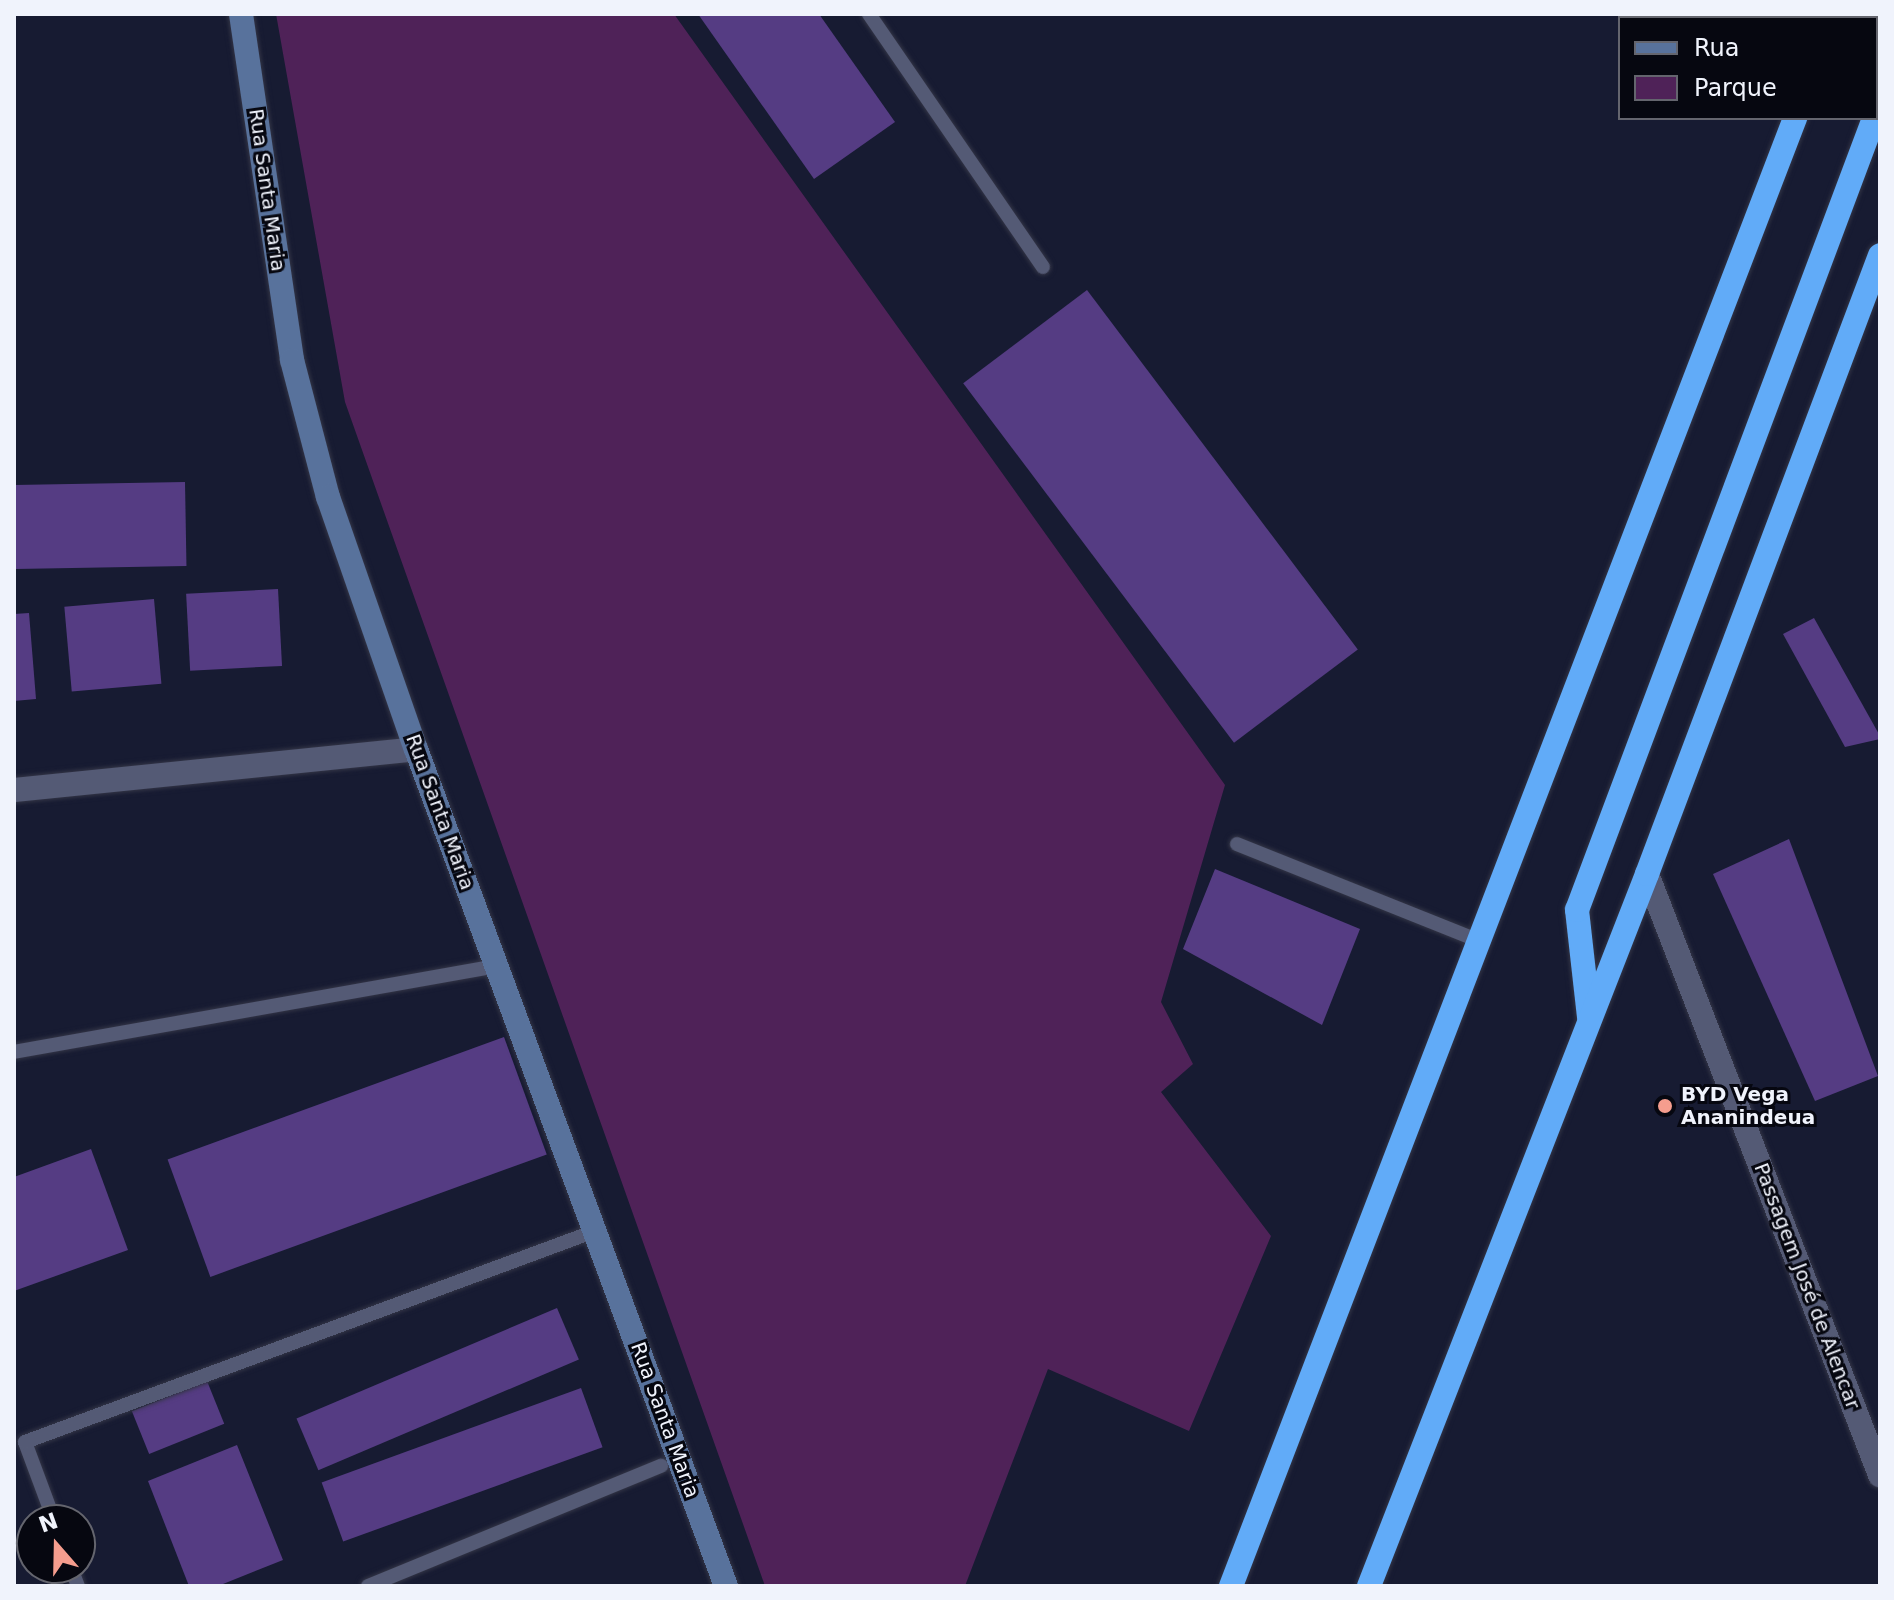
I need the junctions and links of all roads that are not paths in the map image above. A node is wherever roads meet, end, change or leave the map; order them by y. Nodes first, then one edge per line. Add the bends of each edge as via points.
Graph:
1 (241, 14) edge
2 (869, 14) edge
3 (1794, 120) edge
4 (1873, 120) edge
5 (1879, 265) edge
6 (1043, 267) dead end
7 (416, 749) junction
8 (14, 790) edge
9 (1237, 844) dead end
10 (1647, 874) junction
11 (1479, 941) junction
12 (498, 966) junction
13 (1590, 1019) junction
14 (14, 1052) edge
15 (595, 1231) junction
16 (661, 1466) dead end
17 (1880, 1475) edge
18 (48, 1504) edge
19 (368, 1586) edge
20 (726, 1586) edge
21 (1231, 1586) edge
22 (1369, 1586) edge

1 - 7 street, Rua Santa Maria via 292,360 328,497
2 - 6 lane
3 - 11 highway
4 - 13 highway via 1577,910
5 - 10 highway
7 - 8 street
7 - 12 street, Rua Santa Maria
9 - 11 lane
10 - 13 highway
10 - 17 street, Passagem José de Alencar
11 - 21 highway
12 - 14 lane
12 - 15 street, Rua Santa Maria
13 - 22 highway
15 - 18 lane via 25,1442
15 - 20 street, Rua Santa Maria
16 - 19 lane

